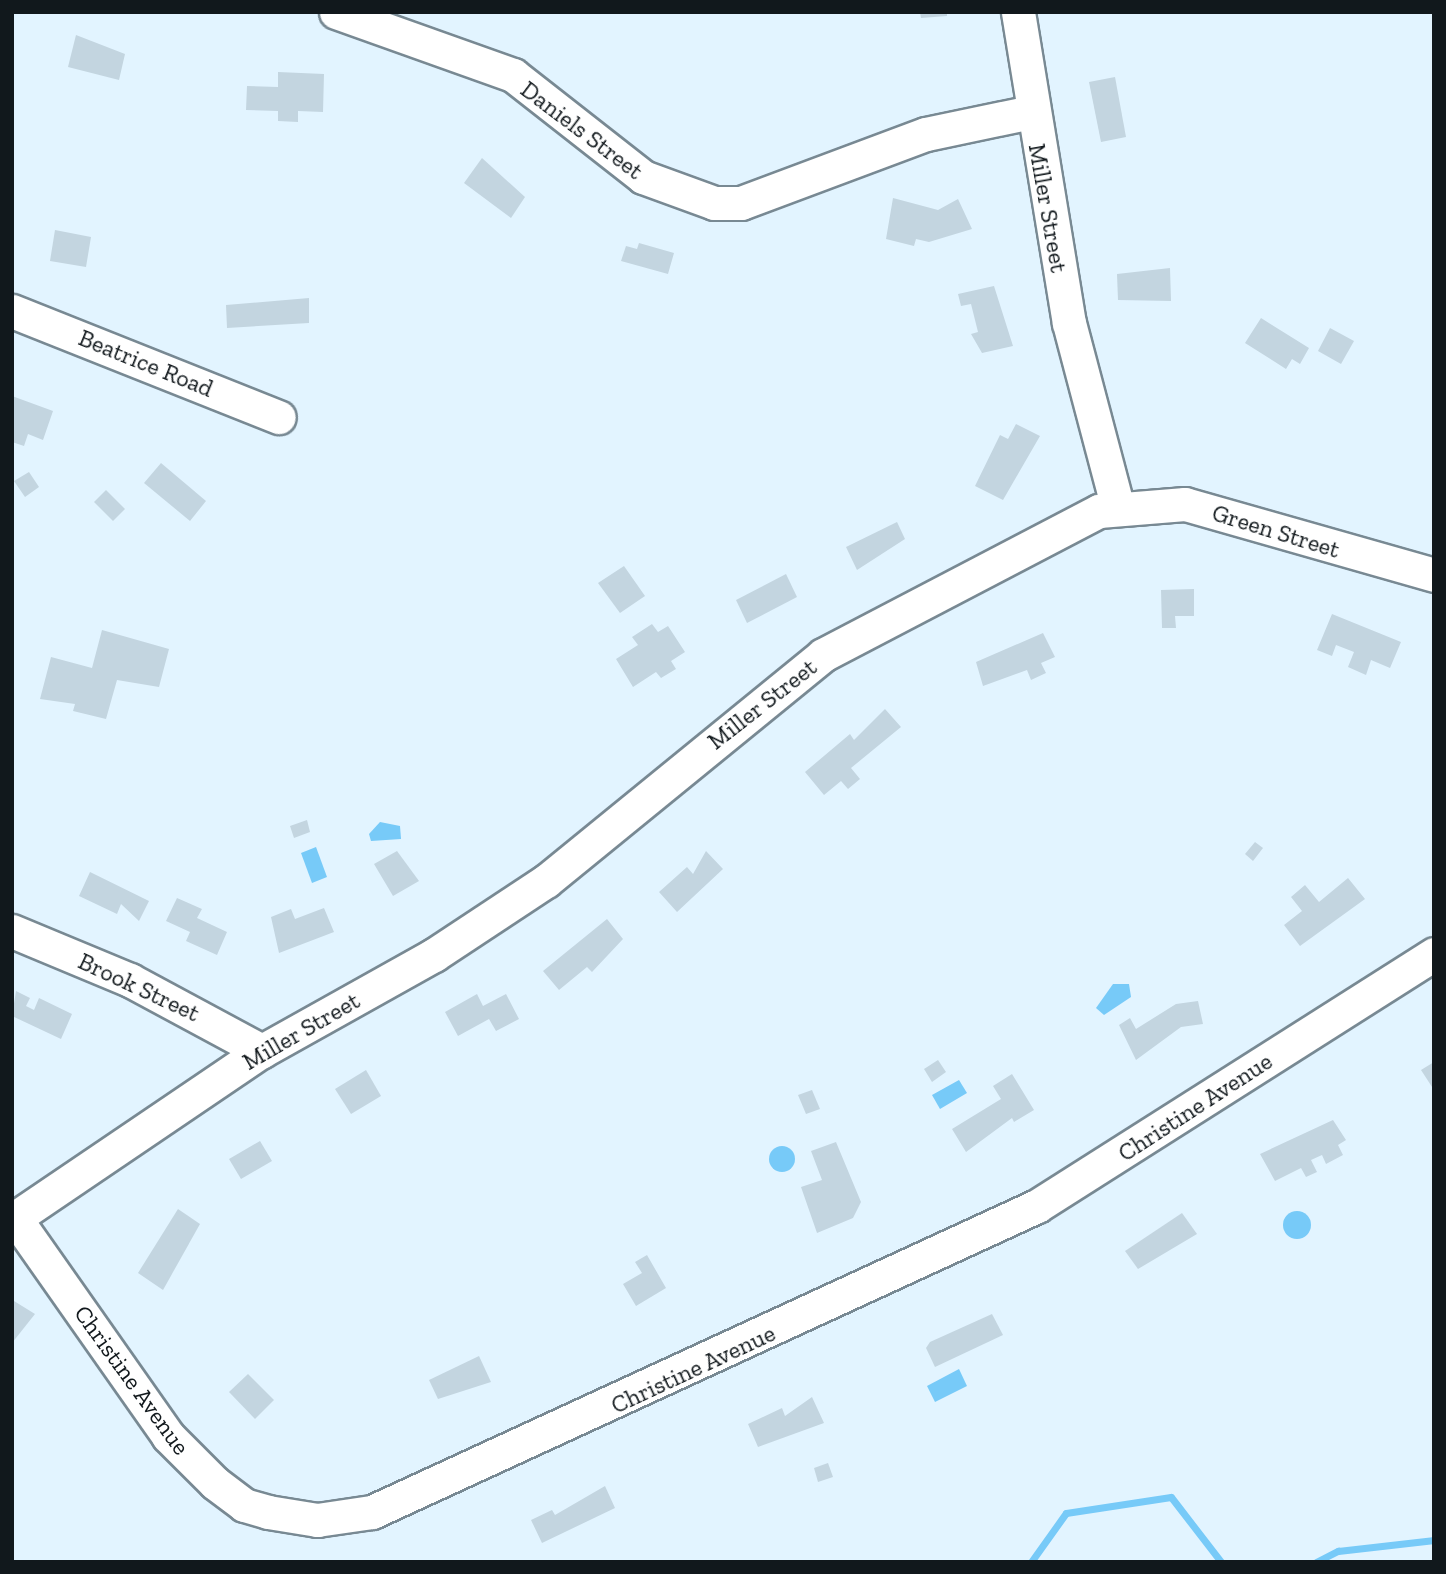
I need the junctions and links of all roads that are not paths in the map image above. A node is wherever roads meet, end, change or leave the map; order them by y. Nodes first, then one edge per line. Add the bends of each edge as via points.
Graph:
1 (336, 12) edge
2 (1018, 12) edge
3 (1031, 112) junction
4 (12, 311) edge
5 (279, 417) dead end
6 (1117, 505) junction
7 (1434, 575) edge
8 (12, 931) edge
9 (1434, 954) edge
10 (262, 1051) junction
11 (14, 1219) edge

1 - 3 street, Daniels Street via 513,75 643,177 714,203 741,203 926,134
2 - 3 street, Miller Street
3 - 6 street, Miller Street via 1069,323
4 - 5 street, Beatrice Road
6 - 7 street, Green Street via 1185,504
6 - 10 street, Miller Street via 902,608 823,655 547,881 434,955
8 - 10 street, Brook Street via 130,980
9 - 11 street, Christine Avenue via 1037,1206 372,1512 317,1520 268,1512 244,1505 215,1483 168,1436
10 - 11 street, Miller Street

